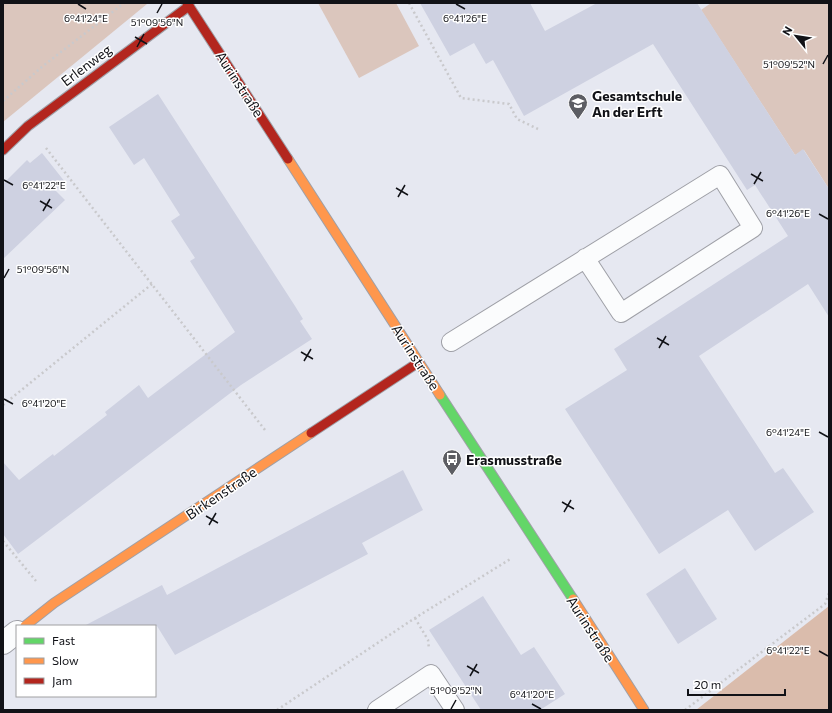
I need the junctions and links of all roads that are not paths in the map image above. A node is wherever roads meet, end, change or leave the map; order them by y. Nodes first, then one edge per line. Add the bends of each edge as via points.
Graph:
1 (188, 5) edge
2 (3, 150) edge
3 (585, 258) junction
4 (451, 342) dead end
5 (419, 362) junction
6 (26, 625) edge
7 (16, 633) edge
8 (3, 643) edge
9 (377, 710) edge
10 (455, 710) edge
11 (644, 710) edge

1 - 2 main road, Erlenweg via 28,126
1 - 5 main road, Aurinstraße
3 - 3 lane via 621,313 753,228 720,175
3 - 4 lane
5 - 6 main road, Birkenstraße via 54,603
5 - 11 main road, Aurinstraße
7 - 8 street
9 - 10 lane via 431,674

